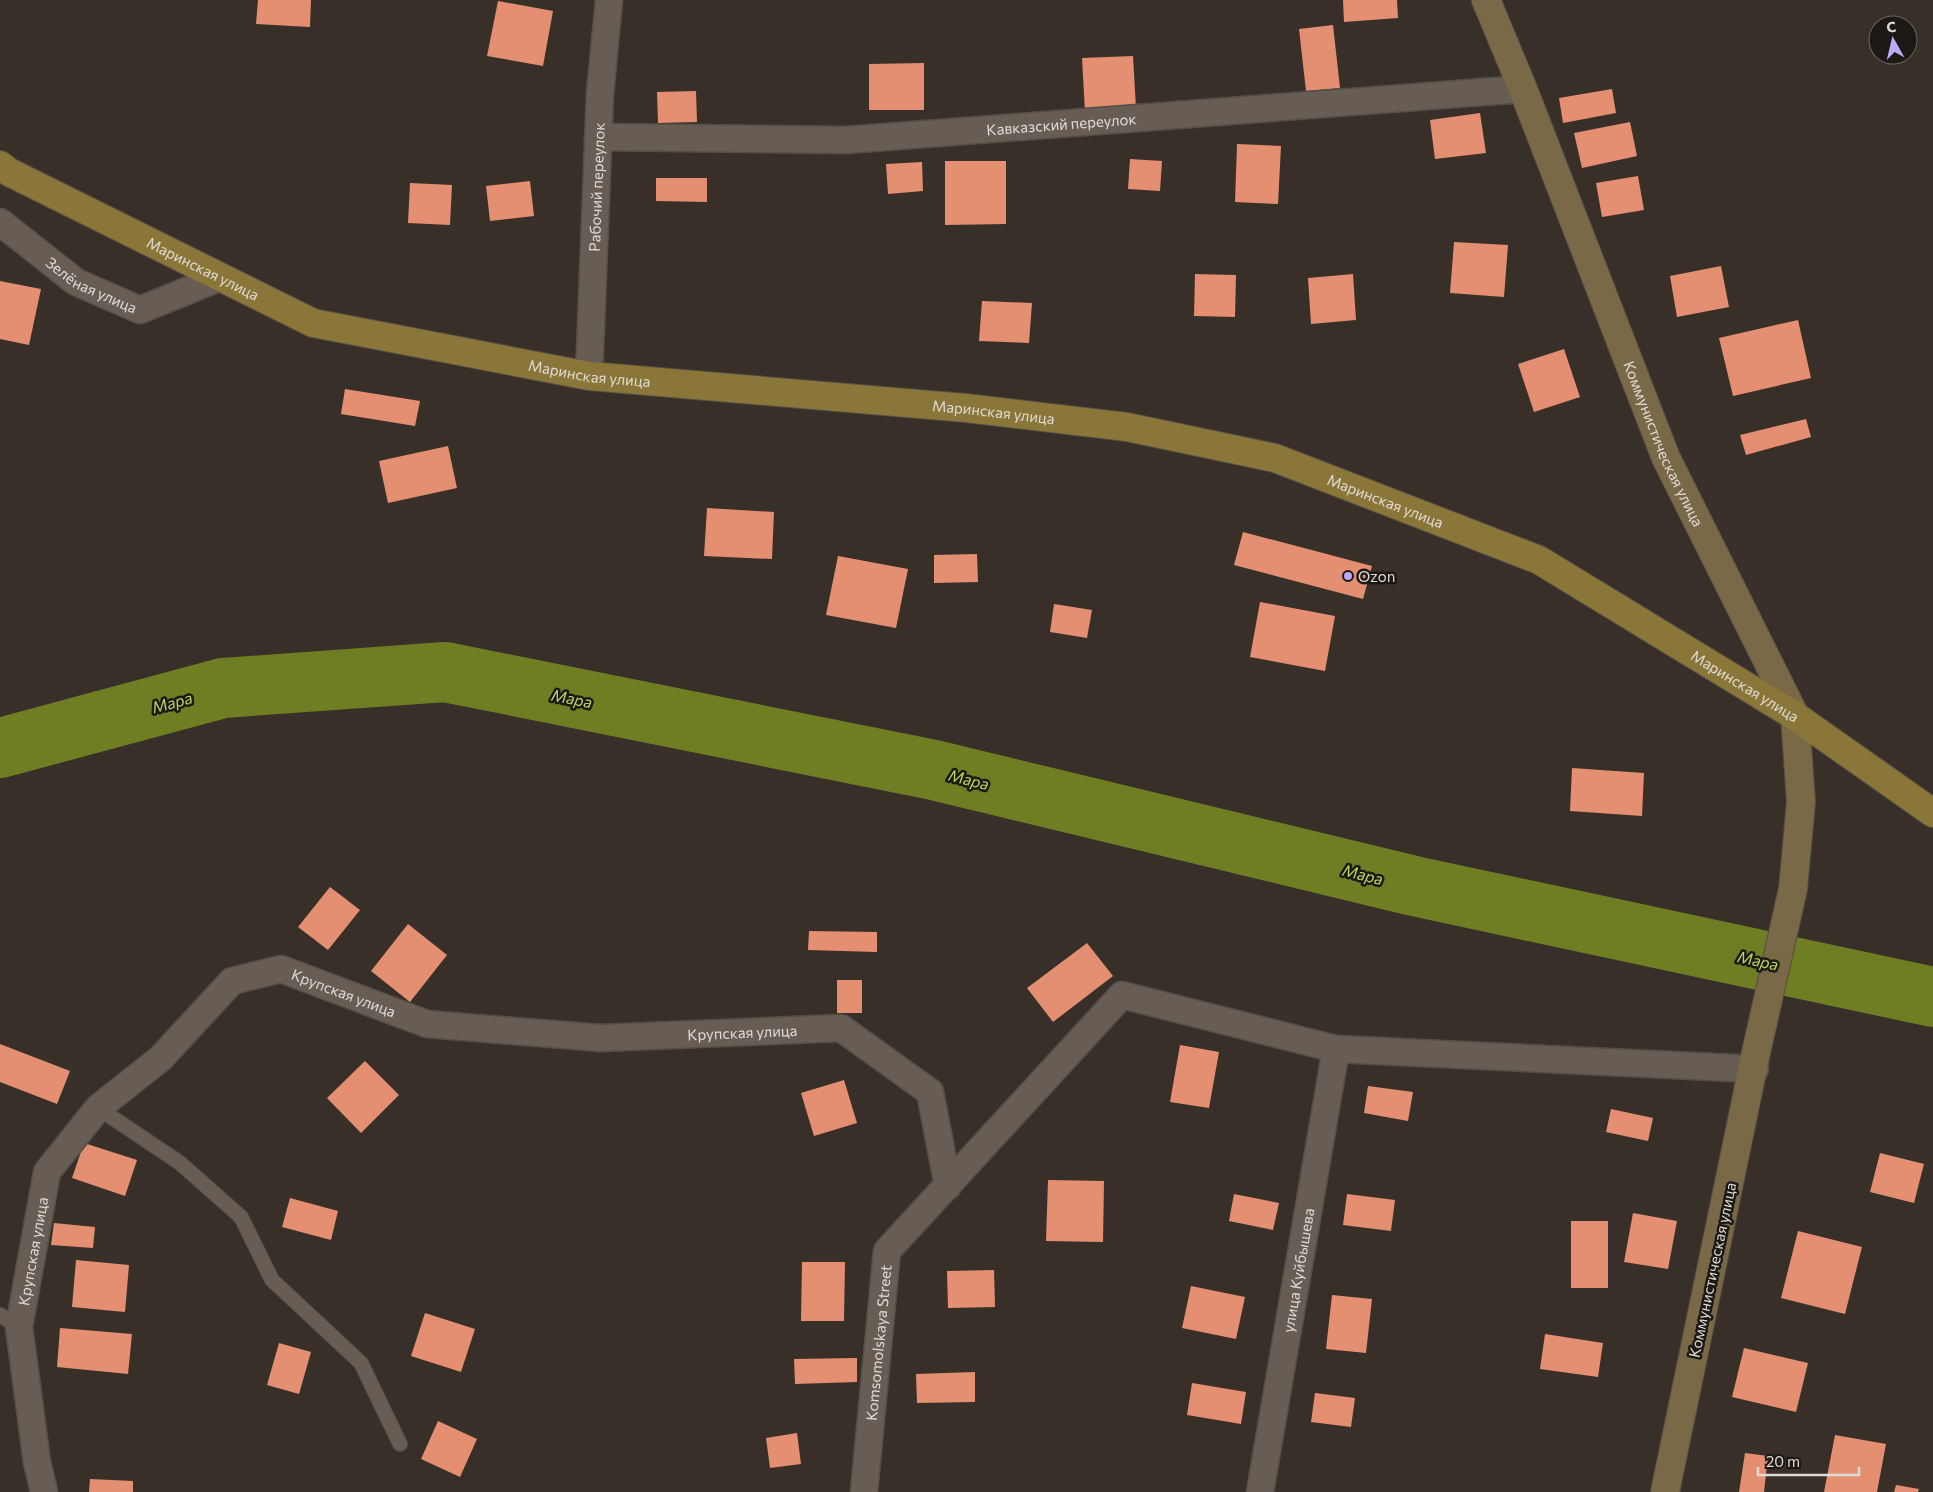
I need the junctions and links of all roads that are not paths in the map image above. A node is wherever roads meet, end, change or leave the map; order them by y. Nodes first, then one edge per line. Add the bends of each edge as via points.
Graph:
1 (610, 0) edge
2 (1486, 0) edge
3 (1523, 89) junction
4 (598, 137) junction
5 (0, 165) edge
6 (0, 222) edge
7 (221, 277) junction
8 (588, 376) junction
9 (1795, 716) junction
10 (1933, 813) edge
11 (1336, 1049) junction
12 (1756, 1059) junction
13 (98, 1108) junction
14 (948, 1186) junction
15 (9, 1321) edge
16 (400, 1444) dead end
17 (44, 1492) edge
18 (864, 1492) edge
19 (1260, 1492) edge
20 (1665, 1492) edge

1 - 4 street, Рабочий переулок
2 - 3 street, Коммунистическая улица
3 - 4 street, Кавказский переулок via 846,140
3 - 9 street, Коммунистическая улица via 1666,458
4 - 8 street, Рабочий переулок
5 - 7 main road, Маринская улица via 8,172
6 - 7 street, Зелёная улица via 76,282 140,310
7 - 8 main road, Маринская улица via 313,323
8 - 9 main road, Маринская улица via 966,408 1128,427 1275,458 1539,560
9 - 10 main road, Маринская улица
9 - 12 street, Коммунистическая улица via 1800,802 1794,889
11 - 12 street
11 - 14 street, Komsomolskaya Street via 1122,995
11 - 19 street, улица Куйбышева
12 - 20 street, Коммунистическая улица
13 - 14 street, Крупская улица via 160,1058 232,981 282,969 427,1024 601,1038 841,1028 930,1092
13 - 15 street, Крупская улица via 47,1172
13 - 16 lane via 180,1162 241,1217 272,1280 361,1363
14 - 18 street, Komsomolskaya Street via 887,1251
15 - 17 street, Крупская улица

